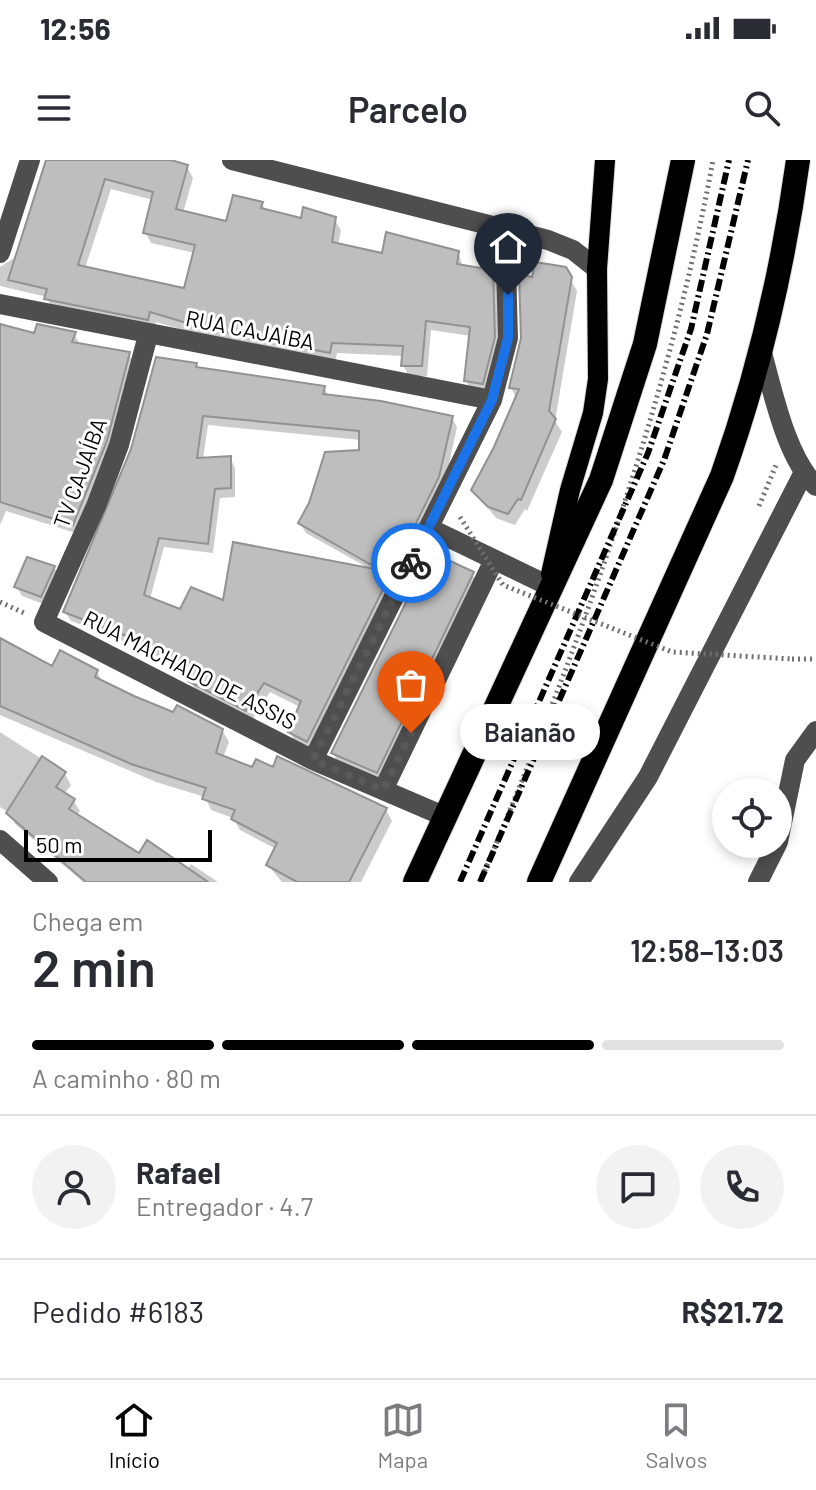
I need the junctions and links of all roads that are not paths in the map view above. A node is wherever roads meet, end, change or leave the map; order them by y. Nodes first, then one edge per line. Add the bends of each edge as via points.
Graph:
1 (30, 160) edge
2 (232, 160) edge
3 (605, 160) edge
4 (683, 160) edge
5 (798, 160) edge
6 (505, 229) junction
7 (0, 253) edge
8 (597, 269) junction
9 (0, 304) edge
10 (148, 335) junction
11 (762, 353) junction
12 (492, 400) junction
13 (810, 479) edge
14 (429, 528) junction
15 (494, 560) junction
16 (549, 586) junction
17 (44, 622) joint
18 (816, 731) edge
19 (313, 760) junction
20 (791, 778) edge
21 (383, 790) junction
22 (446, 817) junction
23 (0, 840) edge
24 (770, 858) edge
25 (48, 882) edge
26 (415, 882) edge
27 (539, 882) edge
28 (579, 882) edge
29 (758, 882) edge

1 - 7 street
2 - 6 street
3 - 8 main road
4 - 16 highway via 645,344 623,419 601,480
5 - 11 highway
6 - 8 street via 573,250
6 - 12 street via 508,338
8 - 16 main road via 595,402
9 - 10 street, RUA CAJAÍBA
10 - 12 street, RUA CAJAÍBA
10 - 17 street, TV CAJAÍBA via 105,482
11 - 13 street via 776,408
11 - 27 highway via 722,476
12 - 14 street
13 - 28 street via 648,777
14 - 15 street
14 - 19 street
15 - 16 street
15 - 21 street
16 - 22 highway
17 - 19 street, RUA MACHADO DE ASSIS
18 - 20 street via 795,760
19 - 21 street, RUA MACHADO DE ASSIS
21 - 22 street, RUA MACHADO DE ASSIS
22 - 26 highway
23 - 25 street
24 - 29 street

